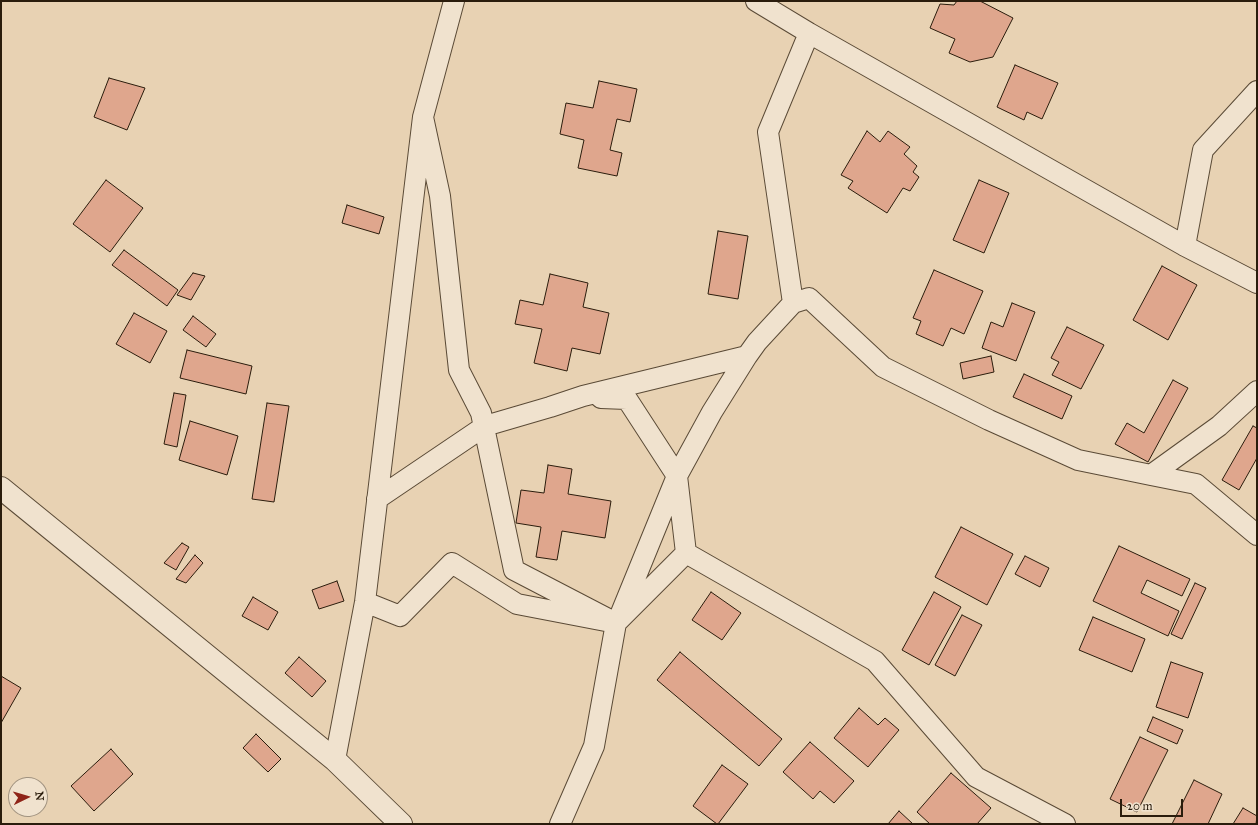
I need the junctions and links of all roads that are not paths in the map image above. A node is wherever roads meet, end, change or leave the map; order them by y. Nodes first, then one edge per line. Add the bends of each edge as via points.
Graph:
1 (454, 1) edge
2 (756, 1) edge
3 (809, 33) junction
4 (1257, 91) edge
5 (423, 117) junction
6 (1185, 246) junction
7 (1257, 283) edge
8 (793, 303) junction
9 (747, 356) junction
10 (1257, 391) edge
11 (583, 396) junction
12 (485, 426) junction
13 (1151, 475) junction
14 (677, 476) junction
15 (1, 488) edge
16 (377, 499) junction
17 (1257, 535) edge
18 (686, 553) junction
19 (365, 602) junction
20 (616, 623) junction
21 (335, 760) junction
22 (401, 824) edge
23 (560, 824) edge
24 (1066, 824) edge

1 - 5 street
2 - 3 street
3 - 6 street
3 - 8 street via 768,132
4 - 6 street via 1203,150
5 - 12 street via 440,196 459,370
5 - 16 street
6 - 7 street
8 - 9 street
8 - 13 street via 809,298 883,367 989,420 1078,460
9 - 11 street
9 - 14 street via 712,412
10 - 13 street via 1219,426
11 - 12 street
11 - 14 street via 627,399
12 - 16 street
12 - 20 street via 514,570
13 - 17 street via 1196,484
14 - 18 street
14 - 20 street
15 - 21 street
16 - 19 street
18 - 20 street
18 - 24 street via 875,661 976,777
19 - 20 street via 400,616 452,563 517,604
19 - 21 street
20 - 23 street via 594,746
21 - 22 street

